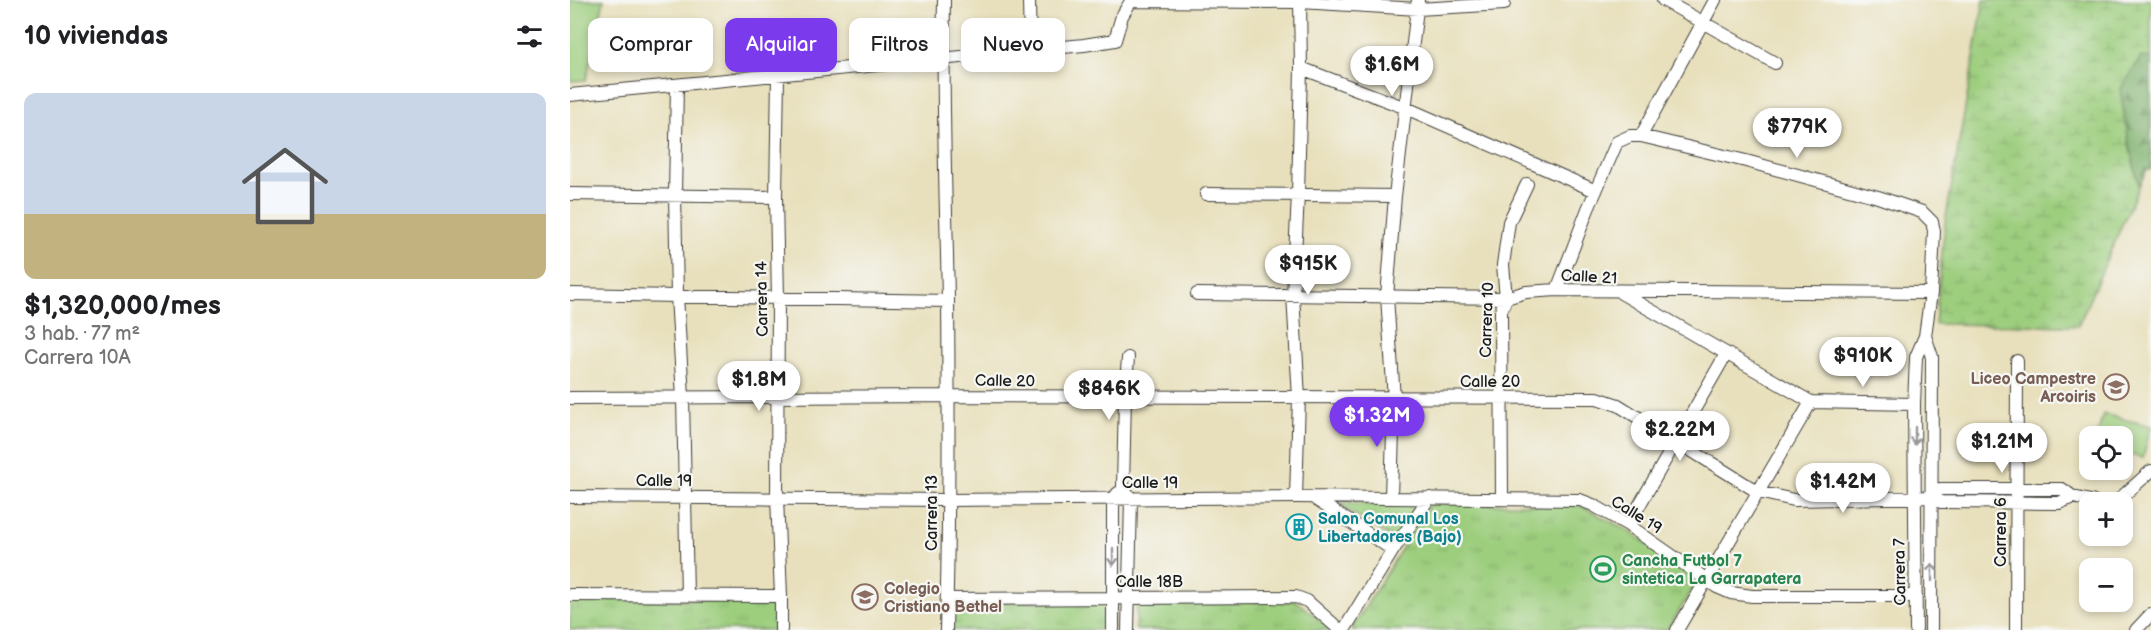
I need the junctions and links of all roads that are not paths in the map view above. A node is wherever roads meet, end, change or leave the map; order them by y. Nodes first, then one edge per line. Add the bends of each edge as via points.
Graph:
1 (944, 0) edge
2 (1029, 0) edge
3 (1127, 0) edge
4 (1663, 0) edge
5 (1715, 0) edge
6 (1300, 1) edge
7 (1418, 4) edge
8 (1504, 4) dead end
9 (944, 18) edge
10 (1029, 18) edge
11 (1703, 21) junction
12 (1065, 46) edge
13 (1775, 63) dead end
14 (849, 68) edge
15 (1301, 68) junction
16 (943, 72) edge
17 (778, 75) junction
18 (677, 85) junction
19 (570, 95) edge
20 (1406, 108) junction
21 (1641, 136) junction
22 (1527, 184) dead end
23 (1596, 190) junction
24 (570, 194) edge
25 (1206, 194) dead end
26 (675, 195) junction
27 (1298, 195) junction
28 (1395, 195) junction
29 (776, 197) junction
30 (1557, 290) junction
31 (1620, 292) junction
32 (1931, 293) junction
33 (570, 294) edge
34 (1197, 294) dead end
35 (1293, 295) junction
36 (677, 296) junction
37 (1387, 297) junction
38 (778, 298) junction
39 (1506, 298) junction
40 (948, 301) junction
41 (1925, 336) junction
42 (1726, 354) junction
43 (1128, 358) dead end
44 (2017, 362) dead end
45 (947, 396) junction
46 (778, 397) junction
47 (1125, 397) junction
48 (570, 398) edge
49 (683, 398) junction
50 (1502, 398) junction
51 (1299, 399) junction
52 (1394, 399) junction
53 (1811, 402) junction
54 (1914, 404) junction
55 (1676, 442) junction
56 (2151, 471) edge
57 (1123, 487) junction
58 (2016, 489) junction
59 (1758, 492) junction
60 (2127, 492) edge
61 (685, 496) junction
62 (570, 497) edge
63 (777, 497) junction
64 (1296, 497) junction
65 (1391, 497) junction
66 (1932, 497) junction
67 (1314, 498) junction
68 (1429, 498) junction
69 (1915, 498) junction
70 (2075, 498) junction
71 (1113, 499) junction
72 (1131, 499) junction
73 (1502, 499) junction
74 (2079, 499) edge
75 (948, 500) junction
76 (2016, 502) junction
77 (1628, 525) junction
78 (1393, 550) junction
79 (1706, 580) junction
80 (570, 595) edge
81 (687, 596) junction
82 (782, 596) junction
83 (1113, 597) junction
84 (1916, 597) junction
85 (1127, 598) junction
86 (947, 599) junction
87 (2151, 614) edge
88 (781, 630) edge
89 (946, 630) edge
90 (1113, 630) edge
91 (1128, 630) edge
92 (1342, 630) edge
93 (1677, 630) edge
94 (1916, 630) edge
95 (1931, 630) edge
96 (2016, 630) edge
97 (2136, 630) edge

1 - 9 street, Carrera 13
2 - 10 street
3 - 6 street
3 - 12 street via 1115,40
4 - 11 street
5 - 11 street
6 - 7 street
6 - 15 street
7 - 8 street
7 - 20 street
11 - 13 street
11 - 21 street
14 - 17 street
15 - 20 street
15 - 27 street
16 - 40 street, Carrera 13
17 - 18 street
17 - 29 street, Carrera 14
18 - 19 street
18 - 26 street
20 - 23 street
20 - 28 street
21 - 23 street via 1617,142
21 - 32 street, Carrera 7 via 1746,161 1922,212 1932,222 1934,231
22 - 39 street, Carrera 10 via 1509,222 1503,265
23 - 30 street
24 - 26 street
25 - 27 street
26 - 29 street
26 - 36 street
27 - 28 street
27 - 35 street
28 - 37 street
29 - 38 street, Carrera 14
30 - 31 street, Calle 21
30 - 39 street, Calle 21
31 - 32 street
31 - 42 street, Calle 21
32 - 41 street, Carrera 7
33 - 36 street
34 - 35 street, Calle 21
35 - 37 street, Calle 21
35 - 51 street
36 - 38 street
36 - 49 street
37 - 39 street, Calle 21
37 - 52 street
38 - 40 street
38 - 46 street, Carrera 14
39 - 50 street, Carrera 10 via 1501,311
40 - 45 street, Carrera 13
41 - 54 street, Carrera 7 via 1916,357
41 - 66 street, Carrera 7 via 1932,357
42 - 53 street, Calle 21
42 - 55 street
43 - 47 street
44 - 58 street, Carrera 6
45 - 46 street, Calle 20
45 - 47 street, Calle 20
45 - 75 street, Carrera 13
46 - 49 street, Calle 20
46 - 63 street, Carrera 14
47 - 51 street, Calle 20
47 - 57 street
48 - 49 street, Calle 20
49 - 61 street
50 - 52 street, Calle 20
50 - 55 street, Calle 20 via 1597,399 1618,405
50 - 73 street, Carrera 10
51 - 52 street, Calle 20
51 - 64 street
52 - 65 street
53 - 54 street
53 - 59 street
54 -> 69 street, Carrera 7
55 - 59 street
55 - 77 street
56 - 60 street
57 - 71 street
57 - 72 street
58 - 66 street via 1940,489
58 - 70 street via 2062,489
58 - 76 street, Carrera 6
59 - 69 street via 1794,500
59 - 79 street
61 - 62 street, Calle 19
61 - 63 street, Calle 19
61 - 81 street
63 - 75 street, Calle 19
63 - 82 street, Carrera 14
64 - 67 street, Calle 19
64 - 72 street, Calle 19
65 - 67 street, Calle 19
65 - 68 street, Calle 19
66 - 69 street
66 - 76 street via 1941,502
95 -> 66 street, Carrera 7
67 - 78 street
68 - 73 street, Calle 19
68 - 78 street
69 - 84 street, Carrera 7
70 - 74 street
70 - 76 street
71 - 72 street, Calle 19
71 - 75 street, Calle 19
71 -> 83 street
72 - 85 street
73 - 77 street, Calle 19 via 1580,500
75 - 86 street, Carrera 13
76 - 96 street, Carrera 6
77 - 79 street, Calle 19
78 - 92 street
79 - 84 street via 1731,593 1752,597
79 - 93 street
80 - 81 street
81 - 82 street
82 - 88 street, Carrera 14
83 - 85 street, Calle 18B
83 - 86 street, Calle 18B
83 - 90 street
84 - 94 street, Carrera 7
85 - 91 street
85 - 92 street, Calle 18B via 1296,597
86 - 89 street, Carrera 13
87 - 97 street

